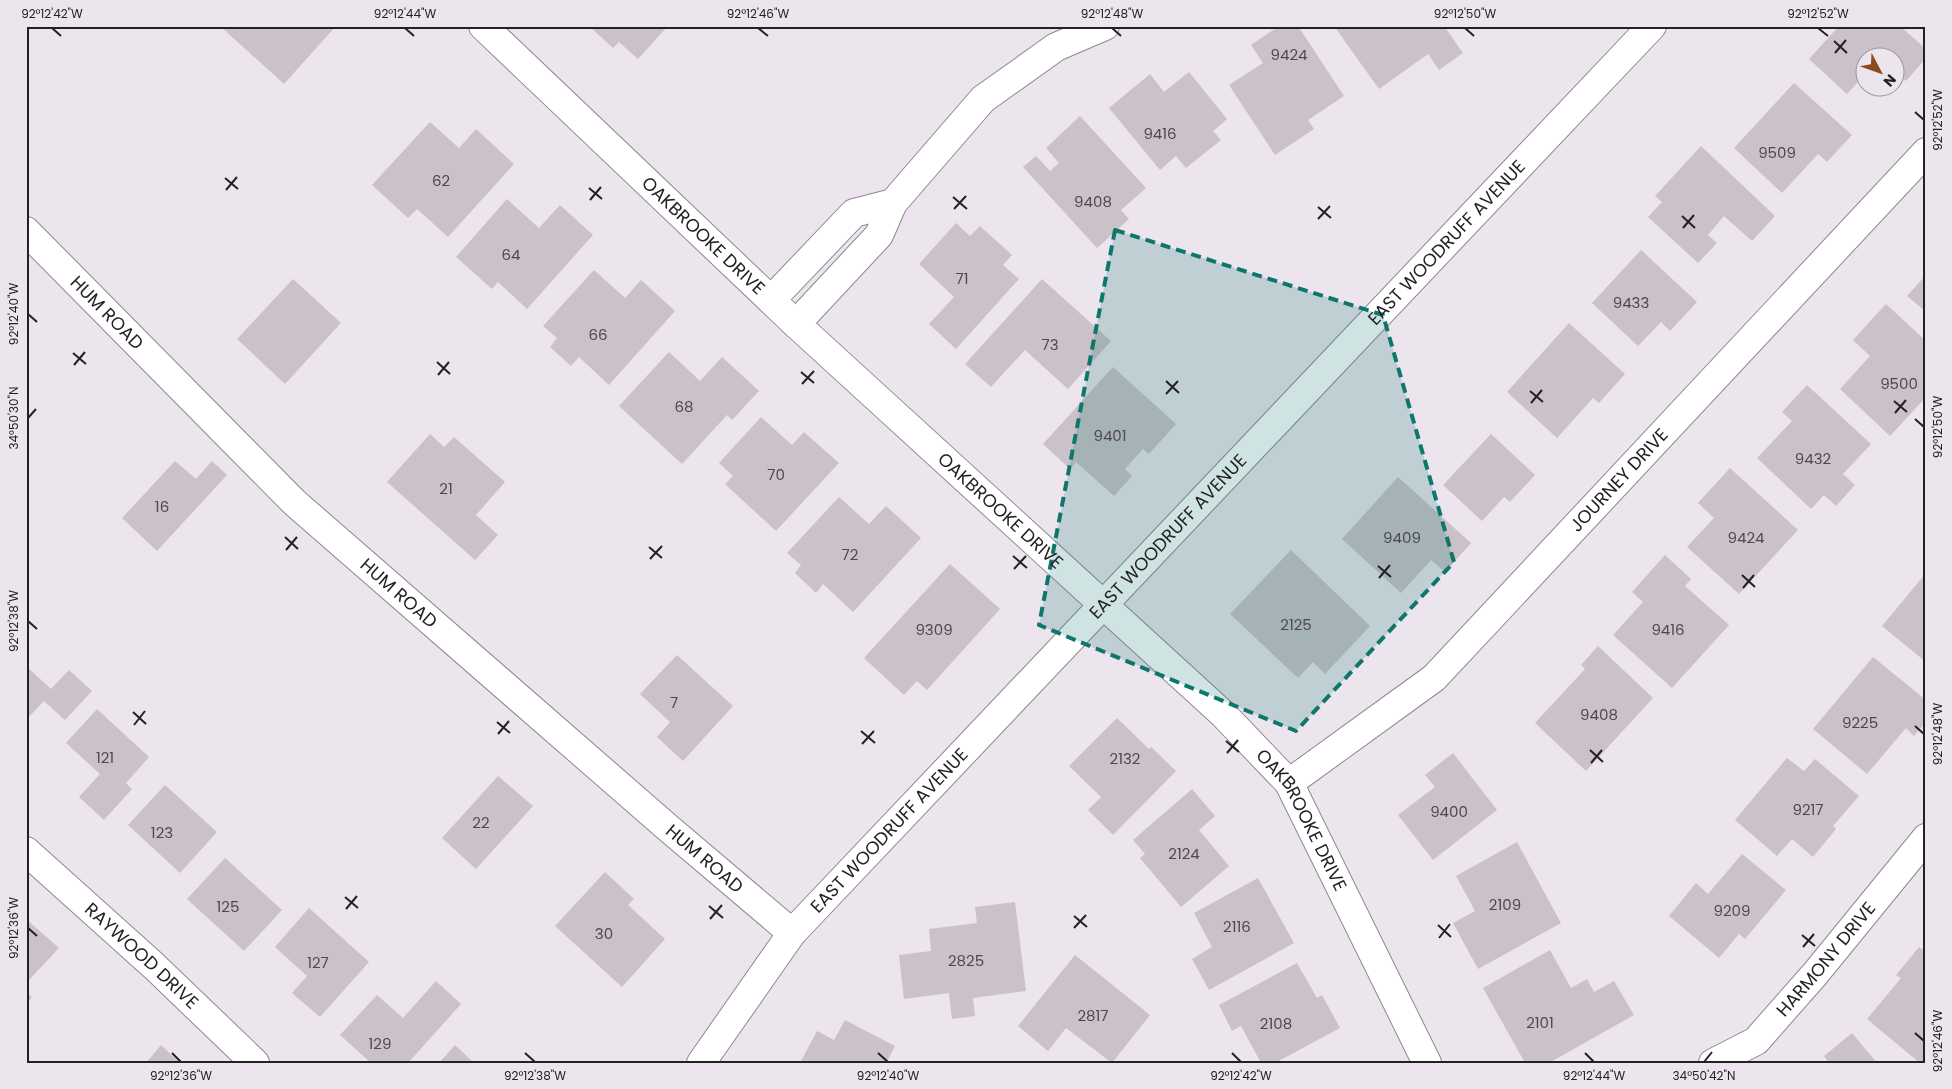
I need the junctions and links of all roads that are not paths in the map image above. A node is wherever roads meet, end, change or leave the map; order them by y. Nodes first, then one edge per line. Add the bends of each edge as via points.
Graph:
1 (483, 26) edge
2 (1105, 26) edge
3 (1652, 26) edge
4 (1926, 152) edge
5 (892, 203) junction
6 (841, 226) junction
7 (26, 231) edge
8 (865, 249) junction
9 (771, 300) junction
10 (796, 324) junction
11 (1103, 604) junction
12 (1289, 783) junction
13 (1926, 838) edge
14 (26, 851) edge
15 (792, 933) junction
16 (255, 1063) edge
17 (701, 1063) edge
18 (1427, 1063) edge
19 (1713, 1063) edge

1 - 9 street, OAKBROOKE DRIVE
2 - 5 street via 1056,47 983,99
3 - 11 street, EAST WOODRUFF AVENUE
4 - 12 street, JOURNEY DRIVE via 1434,678
5 - 6 street via 854,213
5 - 8 street via 879,235
6 - 8 street
6 - 9 street
7 - 15 street, HUM ROAD via 295,503
8 - 10 street
9 - 10 street, OAKBROOKE DRIVE
10 - 11 street, OAKBROOKE DRIVE
11 - 12 street, OAKBROOKE DRIVE via 1224,715
11 - 15 street, EAST WOODRUFF AVENUE
12 - 18 street, OAKBROOKE DRIVE
13 - 19 street, HARMONY DRIVE via 1756,1041
14 - 16 street, RAYWOOD DRIVE
15 - 17 street, EAST WOODRUFF AVENUE

